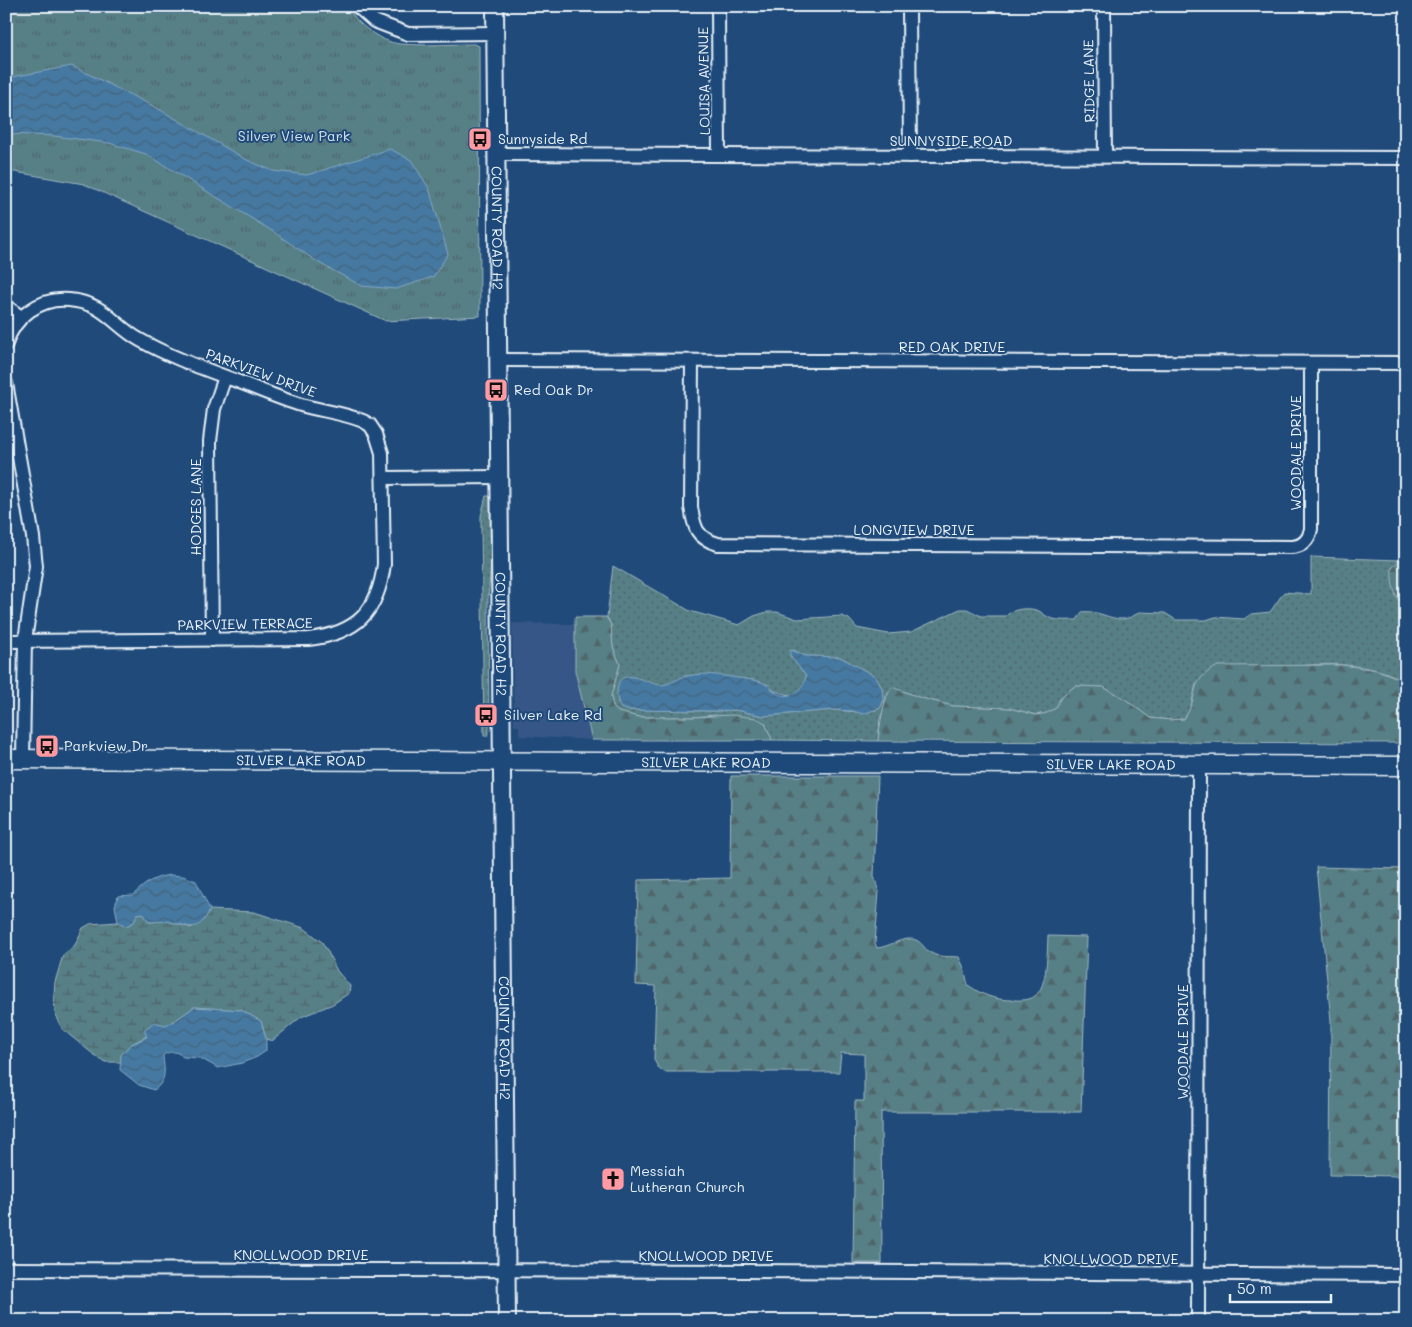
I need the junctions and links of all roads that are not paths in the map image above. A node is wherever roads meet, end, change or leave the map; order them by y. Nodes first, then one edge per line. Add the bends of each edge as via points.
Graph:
1 (357, 6) edge
2 (495, 6) edge
3 (718, 6) edge
4 (910, 6) edge
5 (1104, 6) edge
6 (495, 33) junction
7 (496, 154) junction
8 (719, 155) junction
9 (910, 156) junction
10 (1105, 156) junction
11 (1406, 158) edge
12 (6, 306) edge
13 (21, 317) junction
14 (6, 344) edge
15 (498, 360) junction
16 (692, 361) junction
17 (1311, 363) junction
18 (1406, 363) edge
19 (225, 377) junction
20 (6, 383) edge
21 (499, 477) junction
22 (384, 478) junction
23 (1306, 542) joint
24 (25, 640) junction
25 (212, 640) junction
26 (6, 641) edge
27 (15, 759) edge
28 (503, 761) junction
29 (1199, 764) junction
30 (1406, 766) edge
31 (6, 1269) edge
32 (507, 1270) junction
33 (1198, 1274) junction
34 (1406, 1274) edge
35 (507, 1321) edge
36 (1198, 1321) edge

1 - 6 street via 383,26 408,34
2 - 6 street, COUNTY ROAD H2
3 - 8 street, LOUISA AVENUE
4 - 9 street
5 - 10 street, RIDGE LANE
6 - 7 street, COUNTY ROAD H2
7 - 8 street, SUNNYSIDE ROAD
7 - 15 street, COUNTY ROAD H2
8 - 9 street, SUNNYSIDE ROAD
9 - 10 street, SUNNYSIDE ROAD
10 - 11 street, SUNNYSIDE ROAD
12 - 13 street
13 - 14 street, PARKVIEW DRIVE
13 - 19 street, PARKVIEW DRIVE via 52,301 80,301 93,305 138,339 176,359
15 - 16 street, RED OAK DRIVE
15 - 21 street, COUNTY ROAD H2
16 - 17 street, RED OAK DRIVE
16 - 23 street, LONGVIEW DRIVE via 690,506 695,528 708,541 718,544 1298,547
17 - 18 street, RED OAK DRIVE
17 - 23 street, WOODALE DRIVE via 1311,529
19 - 22 street, PARKVIEW DRIVE via 299,404 364,421 376,434 382,453
19 - 25 street, HODGES LANE via 214,409 210,441
20 - 24 street via 36,566
21 - 22 street
21 - 28 street, COUNTY ROAD H2
22 - 25 street, PARKVIEW TERRACE via 382,582 378,596 367,612 353,625 328,637
24 - 25 street, PARKVIEW TERRACE
24 - 26 street, PARKVIEW TERRACE
24 - 27 street
27 - 28 main road, SILVER LAKE ROAD
28 - 29 main road, SILVER LAKE ROAD
28 - 32 street, COUNTY ROAD H2
29 - 30 main road, SILVER LAKE ROAD
29 - 33 street, WOODALE DRIVE
31 - 32 street, KNOLLWOOD DRIVE
32 - 33 street, KNOLLWOOD DRIVE
32 - 35 street, COUNTY ROAD H2
33 - 34 street, KNOLLWOOD DRIVE
33 - 36 street, WOODALE DRIVE

